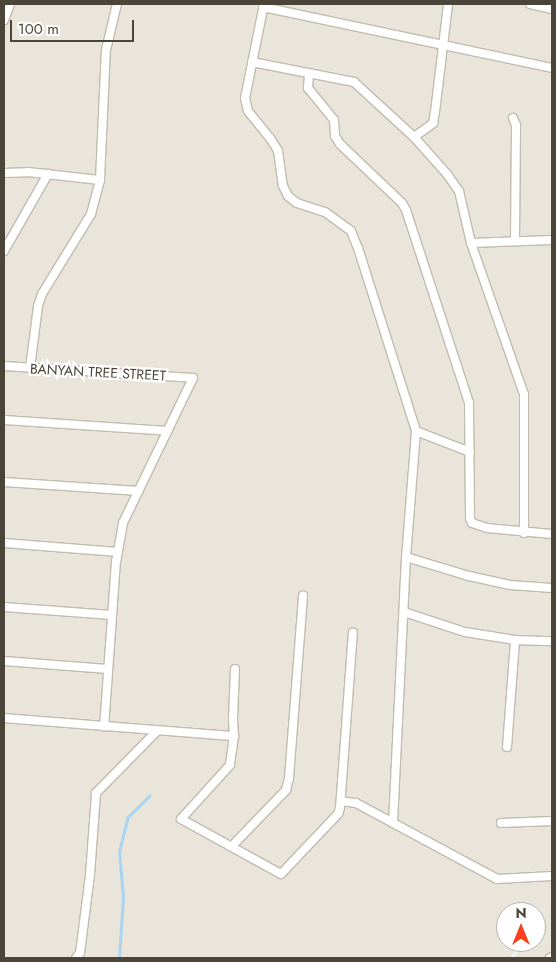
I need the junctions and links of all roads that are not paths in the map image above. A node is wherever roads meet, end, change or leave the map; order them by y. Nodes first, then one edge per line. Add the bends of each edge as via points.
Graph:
1 (10, 4) edge
2 (116, 4) edge
3 (448, 4) edge
4 (530, 4) edge
5 (264, 6) edge
6 (552, 9) edge
7 (4, 20) edge
8 (443, 45) junction
9 (252, 62) junction
10 (552, 68) edge
11 (309, 74) junction
12 (513, 118) dead end
13 (414, 137) junction
14 (4, 173) edge
15 (48, 174) junction
16 (100, 180) junction
17 (552, 240) edge
18 (515, 241) junction
19 (471, 242) junction
20 (4, 251) edge
21 (4, 366) edge
22 (30, 368) junction
23 (4, 420) edge
24 (168, 431) junction
25 (416, 431) junction
26 (470, 452) junction
27 (4, 482) edge
28 (139, 491) junction
29 (524, 533) junction
30 (552, 534) edge
31 (4, 543) edge
32 (118, 552) junction
33 (406, 556) junction
34 (552, 588) edge
35 (303, 596) dead end
36 (4, 607) edge
37 (404, 612) junction
38 (112, 615) junction
39 (353, 632) dead end
40 (515, 640) junction
41 (552, 641) edge
42 (4, 661) edge
43 (108, 669) junction
44 (235, 669) dead end
45 (4, 718) edge
46 (104, 726) junction
47 (157, 731) junction
48 (234, 736) junction
49 (507, 747) dead end
50 (341, 801) junction
51 (552, 821) edge
52 (393, 823) junction
53 (501, 823) dead end
54 (232, 846) junction
55 (552, 876) edge
56 (76, 958) edge

1 - 7 street
2 - 16 street via 106,50
3 - 8 street
4 - 6 street
5 - 8 street
5 - 9 street
8 - 10 street
8 - 13 street via 433,123
9 - 11 street
9 - 25 street via 245,98 248,111 278,151 283,186 288,196 297,203 325,212 351,231
11 - 13 street via 354,82
11 - 26 street via 308,88 334,120 335,136 340,144 406,210 469,402
12 - 18 street via 516,125
13 - 19 street via 459,191
14 - 15 street
15 - 16 street
15 - 20 street
16 - 22 street via 91,214 42,294
17 - 18 street
18 - 19 street
19 - 29 street via 524,394
21 - 22 street, BANYAN TREE STREET
22 - 24 street, BANYAN TREE STREET via 193,378
23 - 24 street
24 - 28 street
25 - 26 street
25 - 33 street
26 - 29 street via 472,523
27 - 28 street
28 - 32 street via 123,523
29 - 30 street
31 - 32 street
32 - 38 street
33 - 34 street via 510,585
33 - 37 street
35 - 54 street via 286,790
36 - 38 street
37 - 40 street via 465,632
37 - 52 street
38 - 43 street
39 - 50 street
40 - 41 street
40 - 49 street
42 - 43 street
43 - 46 street
44 - 48 street
45 - 46 street
46 - 47 street
47 - 48 street
47 - 56 street via 96,793 90,875 80,952
48 - 54 street via 230,765 181,819
50 - 52 street via 356,803
50 - 54 street via 338,814 281,874
51 - 53 street
52 - 55 street via 497,879

